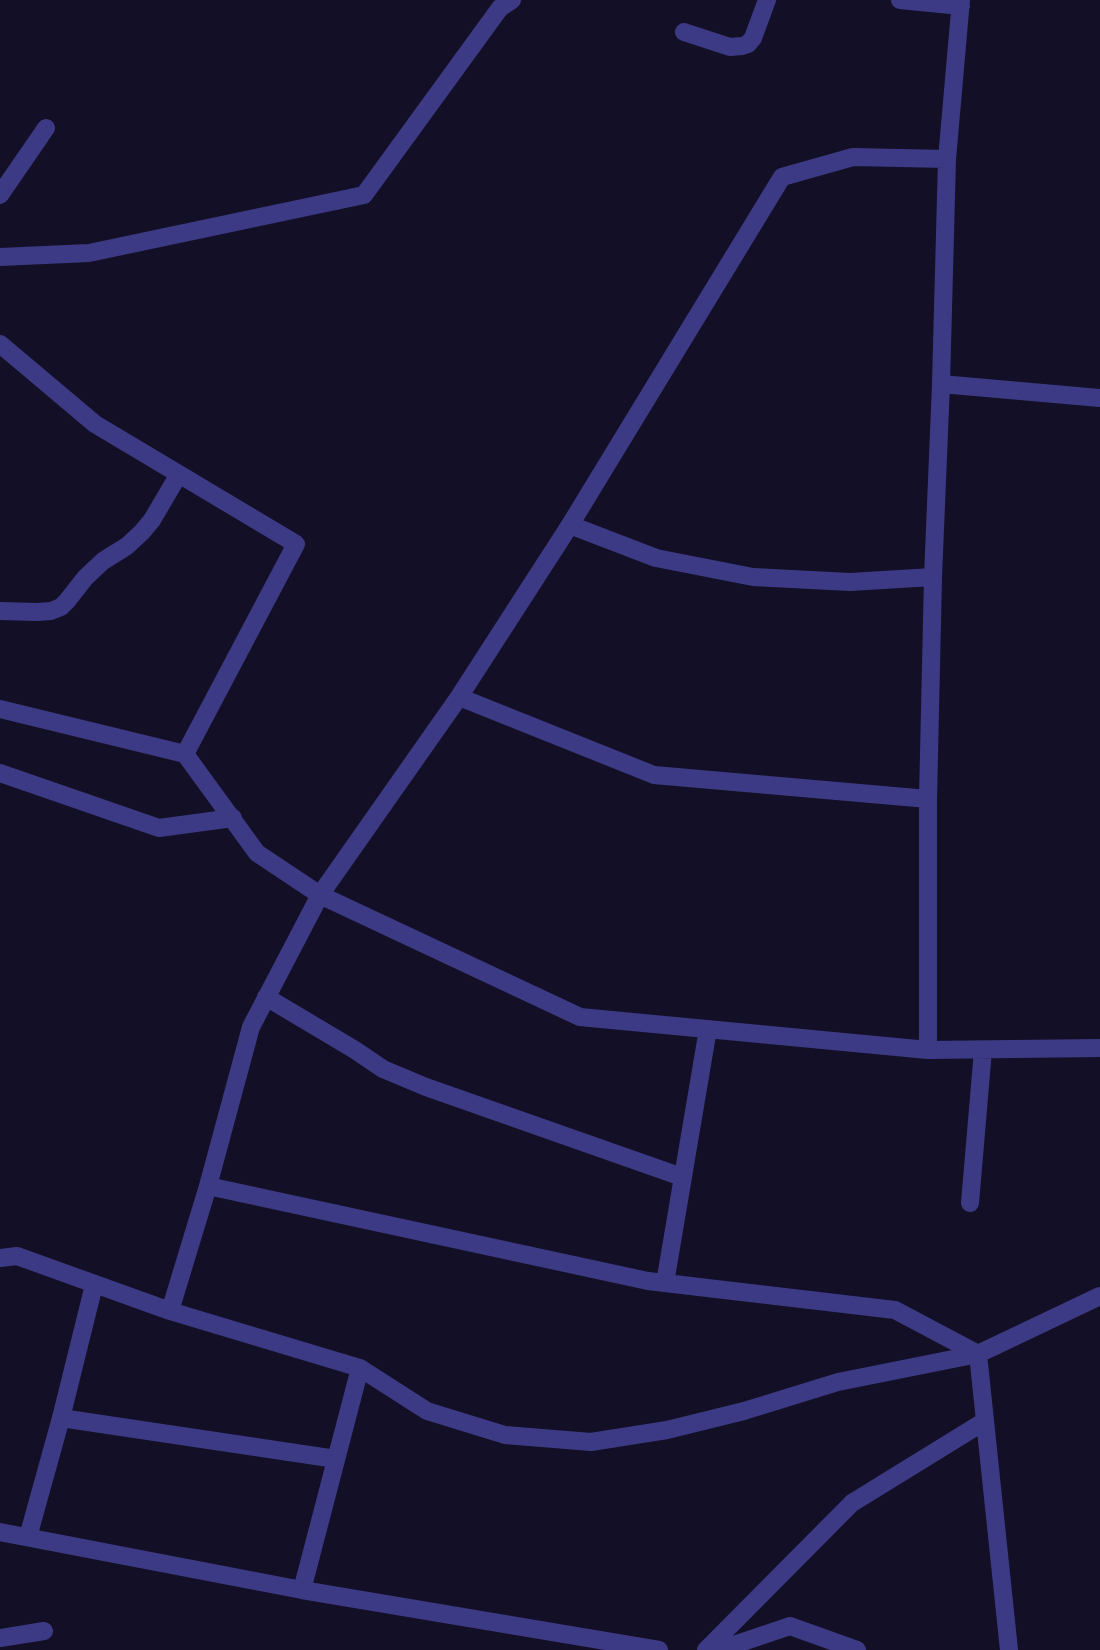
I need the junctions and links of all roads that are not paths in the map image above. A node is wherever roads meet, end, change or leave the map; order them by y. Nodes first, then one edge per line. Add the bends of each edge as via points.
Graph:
1 (512, 0) edge
2 (767, 0) edge
3 (900, 0) edge
4 (961, 3) edge
5 (684, 32) dead end
6 (46, 128) dead end
7 (947, 159) junction
8 (0, 195) edge
9 (0, 257) edge
10 (0, 344) edge
11 (941, 384) junction
12 (1100, 398) edge
13 (179, 474) junction
14 (570, 525) junction
15 (933, 577) junction
16 (0, 611) edge
17 (459, 697) junction
18 (0, 709) edge
19 (185, 754) junction
20 (0, 773) edge
21 (928, 799) junction
22 (233, 818) junction
23 (320, 895) junction
24 (266, 997) junction
25 (708, 1029) junction
26 (1100, 1048) edge
27 (928, 1050) junction
28 (983, 1050) junction
29 (682, 1177) junction
30 (208, 1186) junction
31 (970, 1203) dead end
32 (0, 1258) edge
33 (665, 1283) junction
34 (94, 1284) junction
35 (1100, 1296) edge
36 (170, 1311) junction
37 (978, 1354) junction
38 (360, 1368) junction
39 (984, 1412) junction
40 (61, 1418) junction
41 (336, 1459) junction
42 (0, 1532) edge
43 (28, 1537) junction
44 (302, 1590) junction
45 (44, 1631) dead end
46 (0, 1638) edge
47 (659, 1650) edge
48 (706, 1650) edge
49 (719, 1650) edge
50 (857, 1650) edge
51 (1009, 1650) edge

1 - 9 street via 500,8 364,195 89,253
2 - 5 street via 748,44 730,47
3 - 4 street
4 - 7 street
6 - 8 street
7 - 11 street
7 - 14 street via 853,157 782,177
10 - 13 street via 95,424
11 - 12 street
11 - 15 street
13 - 16 street via 142,532 103,561 61,607
13 - 19 street via 296,544
14 - 15 street via 656,558 753,577 850,582
14 - 17 street
15 - 21 street
17 - 21 street via 654,775
17 - 23 street
18 - 19 street
19 - 22 street
20 - 22 street via 159,828
21 - 27 street
22 - 23 street via 257,853
23 - 24 street
23 - 25 street via 580,1017
24 - 29 street via 383,1069
24 - 30 street via 251,1027
25 - 27 street
25 - 29 street
26 - 28 street
27 - 28 street
28 - 31 street
29 - 33 street
30 - 33 street
30 - 36 street
32 - 34 street via 18,1256
33 - 37 street via 895,1310
34 - 36 street
34 - 40 street
35 - 37 street
36 - 38 street
37 - 38 street via 838,1382 667,1430 591,1442 505,1435 427,1411
37 - 39 street
38 - 41 street
39 - 48 street via 852,1503
39 - 51 street
40 - 41 street
40 - 43 street
41 - 44 street
42 - 43 street
43 - 44 street
44 - 47 street
45 - 46 street
49 - 50 street via 790,1626

